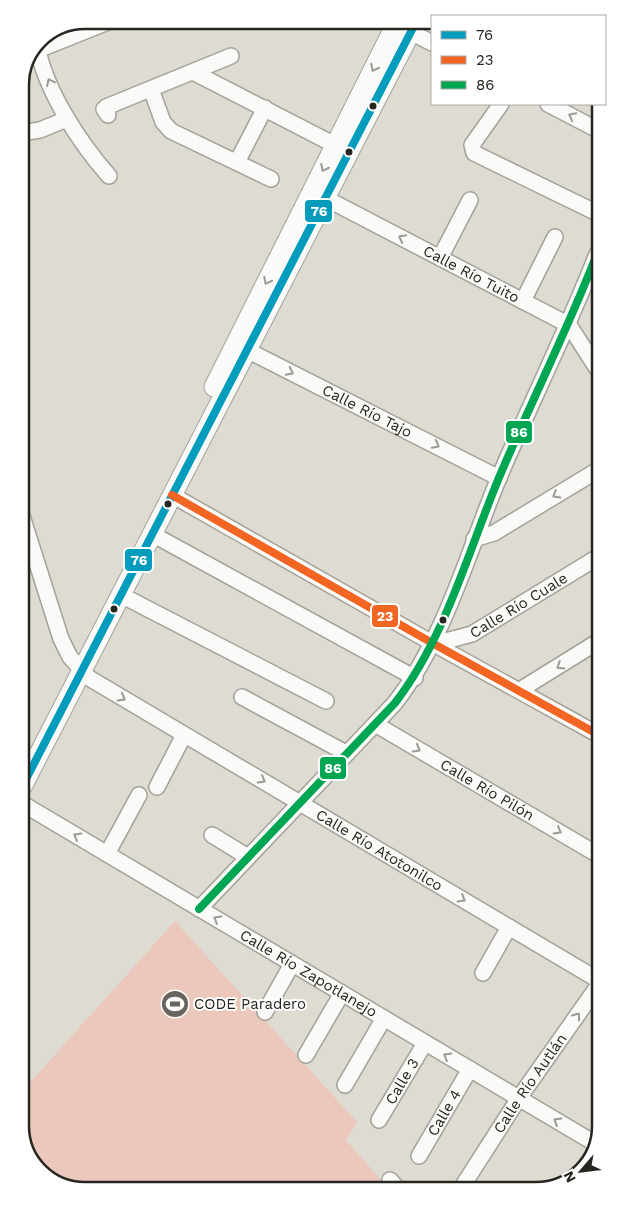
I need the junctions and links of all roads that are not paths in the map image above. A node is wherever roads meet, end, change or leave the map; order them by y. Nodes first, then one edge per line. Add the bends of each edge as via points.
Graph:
1 (85, 29) edge
2 (402, 29) edge
3 (403, 29) edge
4 (412, 29) edge
5 (431, 42) edge
6 (38, 54) edge
7 (231, 56) dead end
8 (36, 58) edge
9 (193, 72) junction
10 (151, 89) junction
11 (500, 105) edge
12 (550, 105) edge
13 (265, 108) junction
14 (108, 115) dead end
15 (67, 119) junction
16 (592, 127) edge
17 (29, 132) edge
18 (336, 144) junction
19 (237, 162) junction
20 (109, 176) dead end
21 (271, 179) dead end
22 (325, 198) junction
23 (470, 200) dead end
24 (592, 211) edge
25 (555, 237) dead end
26 (440, 258) junction
27 (592, 267) edge
28 (523, 301) junction
29 (569, 325) junction
30 (241, 347) junction
31 (592, 361) edge
32 (592, 474) edge
33 (499, 478) junction
34 (172, 495) junction
35 (152, 534) junction
36 (29, 539) edge
37 (474, 539) junction
38 (592, 561) edge
39 (121, 595) junction
40 (434, 644) junction
41 (592, 645) edge
42 (78, 667) junction
43 (415, 678) junction
44 (520, 690) junction
45 (242, 697) dead end
46 (326, 702) dead end
47 (375, 724) junction
48 (592, 731) edge
49 (184, 734) junction
50 (346, 753) junction
51 (29, 757) edge
52 (29, 772) edge
53 (157, 788) dead end
54 (139, 795) dead end
55 (300, 802) junction
56 (29, 808) edge
57 (212, 835) dead end
58 (592, 851) edge
59 (107, 854) junction
60 (248, 857) junction
61 (199, 909) junction
62 (508, 927) junction
63 (292, 964) junction
64 (483, 973) dead end
65 (592, 977) edge
66 (342, 993) junction
67 (592, 993) edge
68 (265, 1012) dead end
69 (384, 1018) junction
70 (425, 1043) junction
71 (306, 1055) dead end
72 (470, 1069) junction
73 (345, 1084) dead end
74 (519, 1098) junction
75 (379, 1120) dead end
76 (590, 1140) edge
77 (419, 1156) dead end
78 (465, 1182) edge

1 - 6 street
2 -> 18 main road
3 - 22 main road
4 - 5 street
7 - 9 street
15 -> 8 street
9 - 10 street
9 - 13 street
10 - 14 street via 104,107
10 - 19 street via 163,122 171,131
11 - 24 street via 472,145 474,153
16 -> 12 street
13 - 18 street
13 - 19 street
15 - 17 street
15 - 20 street
18 -> 30 main road
19 - 21 street
26 -> 22 street, Calle Río Tuito
22 - 30 main road
23 - 26 street
25 - 28 street
26 - 28 street, Calle Río Tuito
27 - 29 street
28 - 29 street, Calle Río Tuito
29 - 31 street, Calle Río Tuito
29 - 33 street
30 -> 33 street, Calle Río Tajo
30 - 34 main road
30 - 42 main road
32 -> 37 street via 494,533
33 - 37 street
34 - 35 main road
34 - 40 street
35 - 39 main road
35 - 43 street
36 - 42 street via 53,618 65,648
37 - 40 street
38 - 40 street, Calle Río Cuale via 472,634
39 - 42 main road
39 - 46 street
40 - 43 street
40 - 44 street
41 -> 44 street
42 -> 49 street, Calle Río Atotonilco via 89,678
42 - 51 main road
42 - 52 main road
43 - 47 street
44 - 48 street
45 - 50 street
47 - 50 street
47 -> 58 street, Calle Río Pilón
49 - 53 street
49 -> 55 street, Calle Río Atotonilco
50 - 55 street
54 - 59 street
55 - 60 street
55 -> 62 street, Calle Río Atotonilco
59 -> 56 street, Calle Río Zapotlanejo
57 - 60 street
59 - 61 street, Calle Río Zapotlanejo
60 - 61 street
63 -> 61 street, Calle Río Zapotlanejo
62 - 64 street
62 - 65 street, Calle Río Atotonilco
63 - 66 street, Calle Río Zapotlanejo
63 - 68 street
66 - 69 street, Calle Río Zapotlanejo
66 - 71 street
74 -> 67 street, Calle Río Autlán
69 - 70 street, Calle Río Zapotlanejo
69 - 73 street
72 -> 70 street, Calle Río Zapotlanejo
70 - 75 street, Calle 3
72 - 74 street, Calle Río Zapotlanejo
72 - 77 street, Calle 4
76 -> 74 street, Calle Río Zapotlanejo
74 - 78 street, Calle Río Autlán

